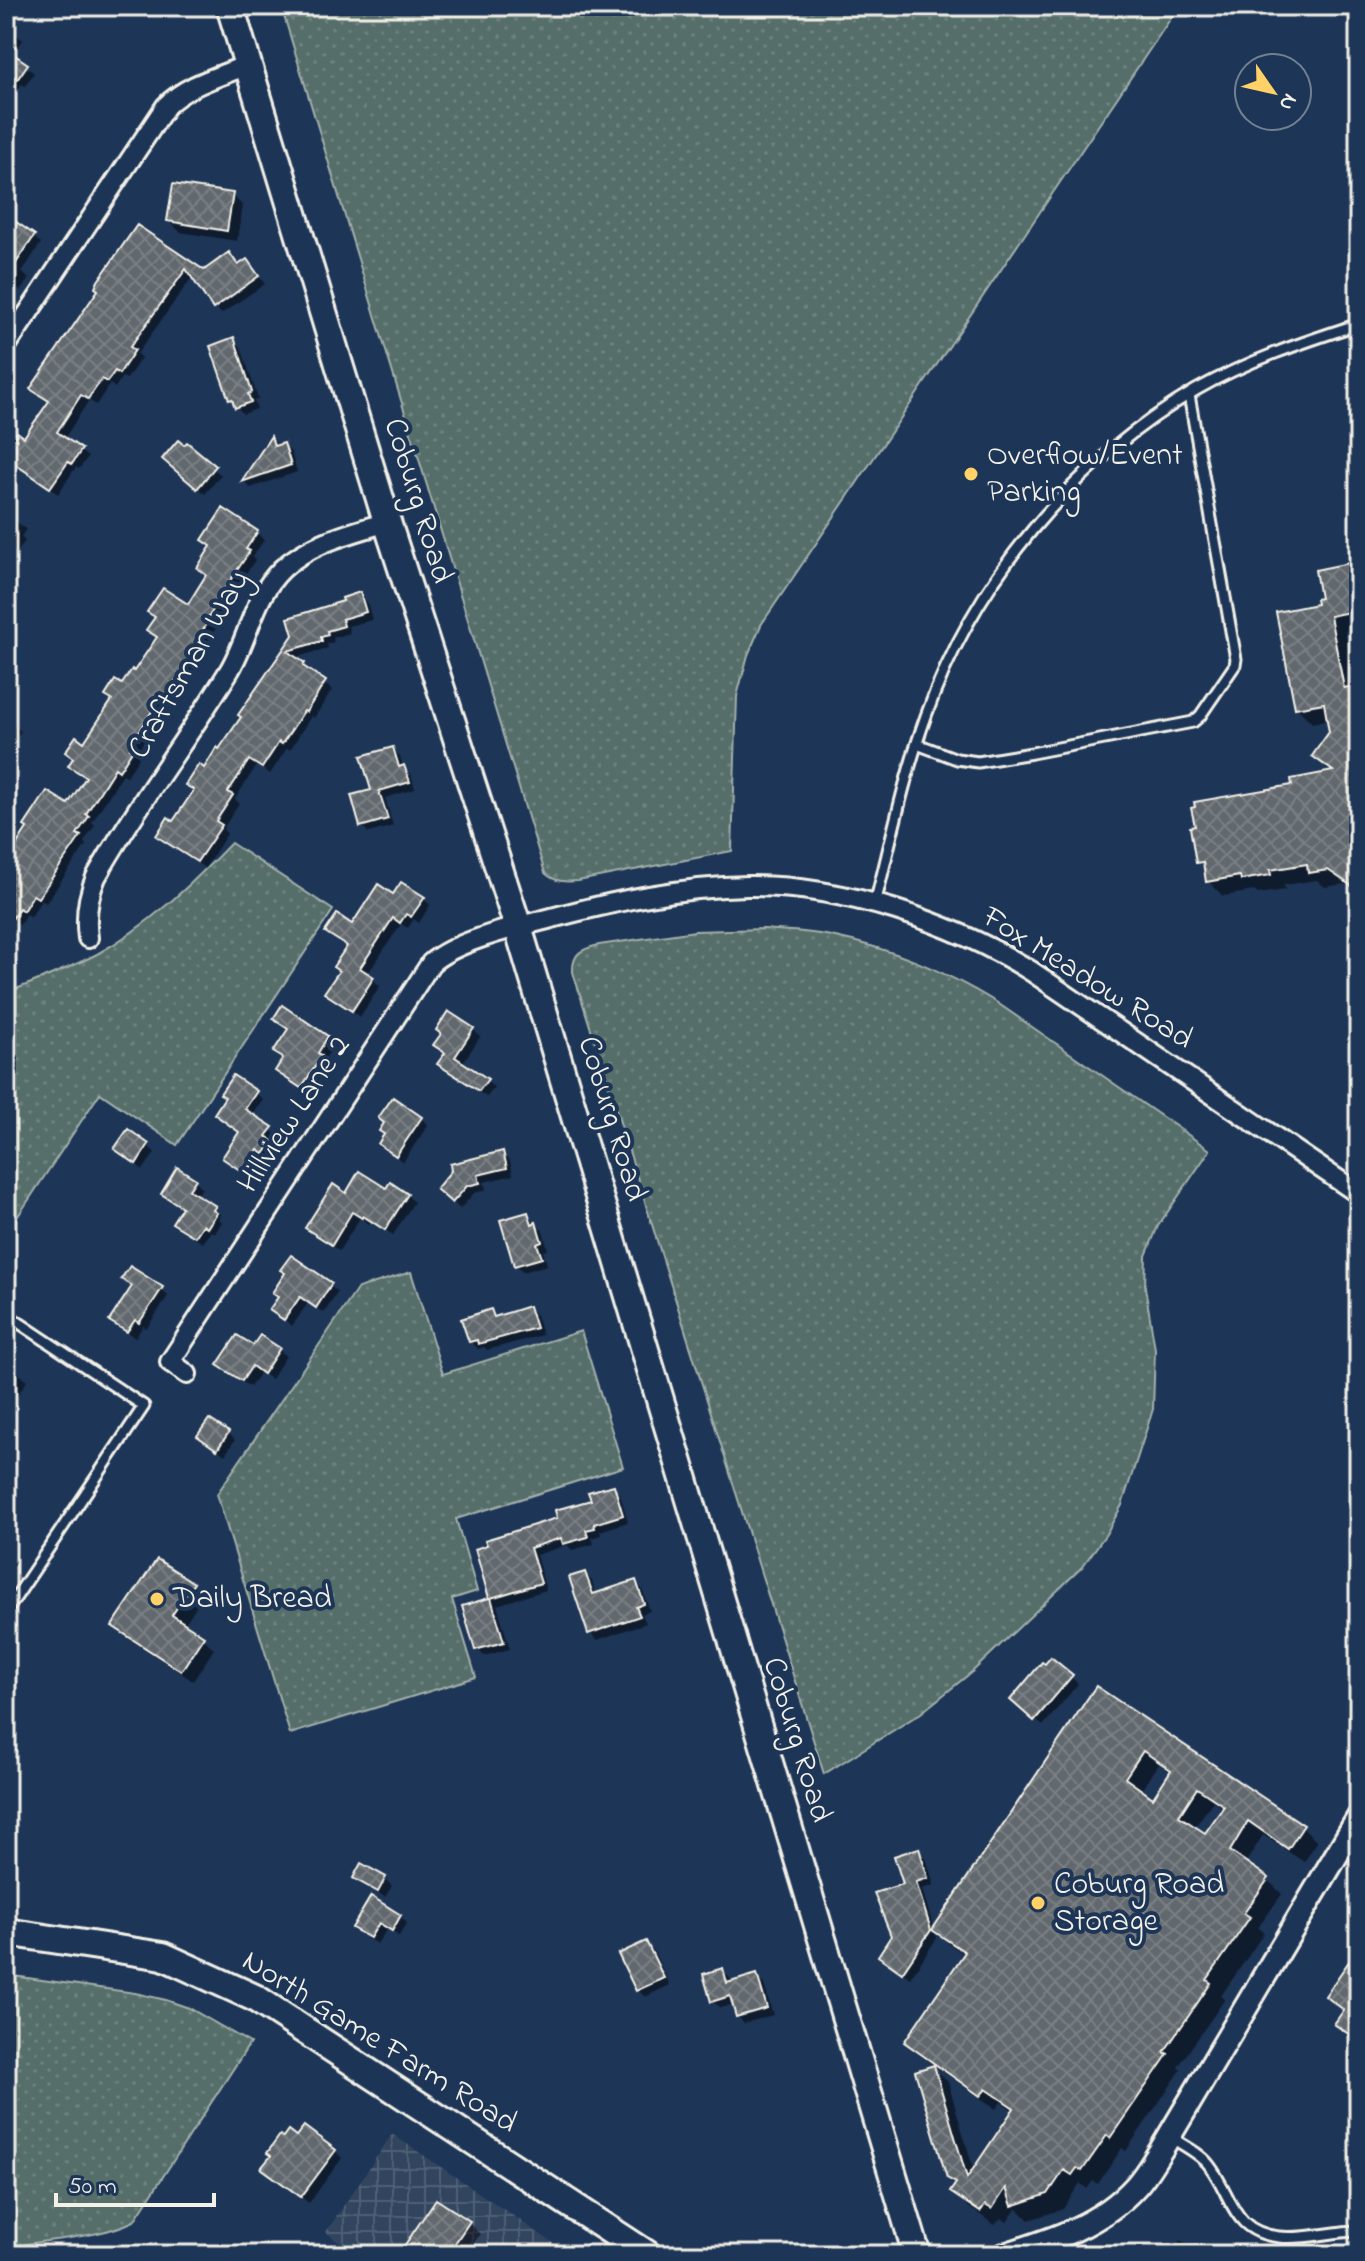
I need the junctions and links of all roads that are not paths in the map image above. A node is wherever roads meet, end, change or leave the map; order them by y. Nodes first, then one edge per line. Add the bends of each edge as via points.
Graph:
1 (230, 6) edge
2 (247, 65) junction
3 (1359, 324) edge
4 (6, 346) edge
5 (1189, 395) junction
6 (387, 522) junction
7 (917, 744) junction
8 (875, 904) junction
9 (518, 927) junction
10 (88, 938) dead end
11 (1359, 1194) edge
12 (6, 1314) edge
13 (187, 1374) dead end
14 (6, 1612) edge
15 (1359, 1817) edge
16 (6, 1932) edge
17 (1169, 2136) junction
18 (1359, 2231) edge
19 (648, 2255) edge
20 (917, 2255) edge
21 (1004, 2255) edge

1 - 2 main road, Coburg Road
2 - 4 street via 190,89 166,106
2 - 6 main road, Coburg Road
3 - 5 lane via 1281,350
5 - 7 lane via 1099,461 1022,543 963,633
5 - 7 lane via 1236,659 1200,716 1193,722 978,762
6 - 9 main road, Coburg Road
6 - 10 street, Craftsman Way via 314,546 269,584 230,669 96,877 86,916
7 - 8 lane
8 - 9 street, Fox Meadow Road via 784,888 709,888 639,897
8 - 11 street, Fox Meadow Road via 958,933 1009,958
9 - 13 street, Hillview Lane 2 via 445,952 425,971 170,1362
9 - 20 main road, Coburg Road
12 - 14 lane via 144,1406
15 - 17 street
16 - 19 main road, North Game Farm Road via 163,1956 255,1998
17 - 18 lane via 1210,2166 1234,2212 1255,2231 1291,2238
17 - 21 street via 1136,2186 1098,2218

